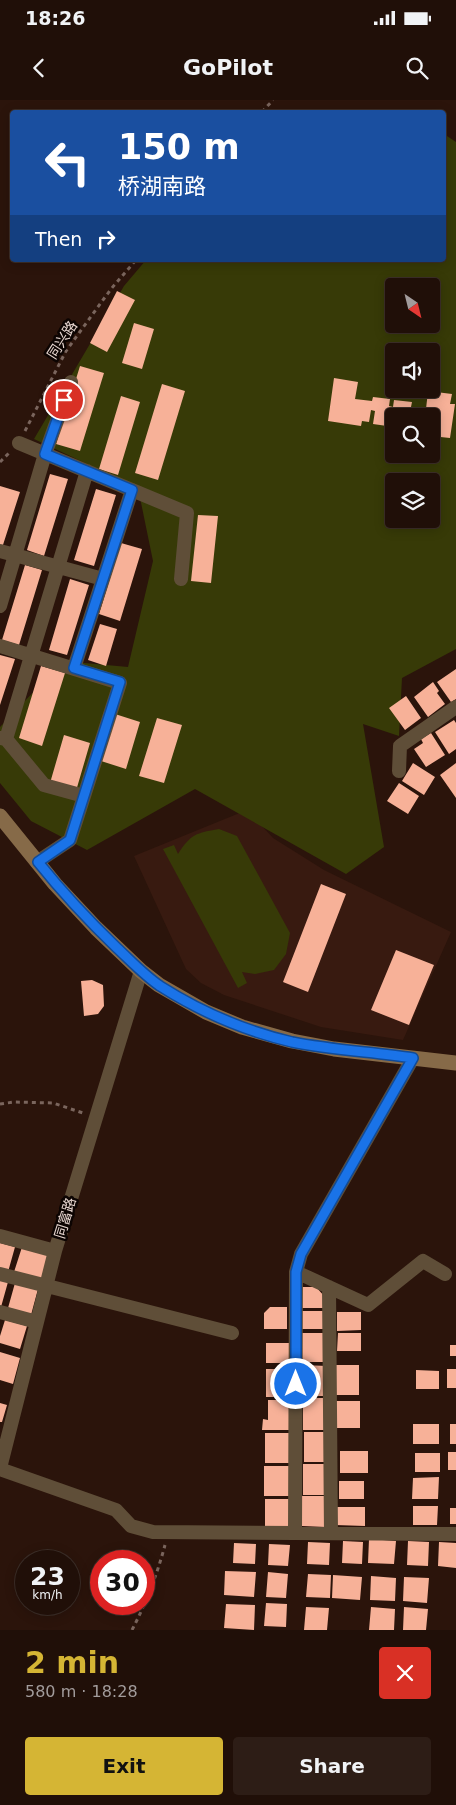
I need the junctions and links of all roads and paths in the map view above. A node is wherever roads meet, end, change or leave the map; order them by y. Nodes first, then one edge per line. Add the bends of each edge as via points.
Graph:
1 (273, 100) edge
2 (264, 110) edge
3 (134, 262) edge
4 (70, 382) dead end
5 (19, 443) junction
6 (45, 454) junction
7 (0, 462) edge
8 (87, 471) junction
9 (132, 490) junction
10 (0, 551) edge
11 (15, 555) junction
12 (58, 567) junction
13 (103, 579) junction
14 (181, 579) dead end
15 (0, 606) edge
16 (0, 646) edge
17 (32, 655) junction
18 (74, 668) junction
19 (456, 707) edge
20 (3, 738) edge
21 (399, 771) dead end
22 (84, 796) junction
23 (0, 816) edge
24 (38, 862) junction
25 (141, 971) junction
26 (413, 1058) junction
27 (456, 1064) edge
28 (0, 1104) edge
29 (96, 1118) junction
30 (0, 1236) edge
31 (55, 1252) junction
32 (296, 1272) junction
33 (0, 1274) edge
34 (445, 1274) dead end
35 (47, 1286) junction
36 (329, 1287) junction
37 (0, 1312) edge
38 (37, 1322) junction
39 (232, 1333) dead end
40 (2, 1447) edge
41 (0, 1469) edge
42 (169, 1533) junction
43 (296, 1533) junction
44 (331, 1533) junction
45 (456, 1534) edge
46 (132, 1630) edge

1 - 2 path
3 - 5 path, 同兴路 via 66,352
4 - 6 street
5 - 6 street
5 - 7 path, 同兴路
6 - 8 street
6 - 11 street
8 - 9 street
8 - 12 street
9 - 13 street
9 - 14 street via 187,513
10 - 11 street
11 - 12 street
11 - 15 street
12 - 13 street
12 - 17 street
13 - 18 street
16 - 17 street
17 - 18 street
17 - 20 street
18 - 22 street via 120,682
19 - 21 street via 400,746
20 - 22 street via 44,785
22 - 24 street via 70,840
23 - 24 main road
24 - 25 main road via 96,928
25 - 26 main road via 206,1012 242,1027 292,1042
25 - 29 street, 同富路
26 - 27 main road
26 - 32 street via 301,1254
28 - 29 path via 53,1103
29 - 31 street, 同富路
30 - 31 street
31 - 35 street, 同富路
32 - 36 street
32 - 43 street
33 - 35 street
34 - 36 street via 423,1261 368,1305
35 - 38 street, 同富路
35 - 39 street
36 - 44 street
37 - 38 street
38 - 40 street, 同富路
40 - 41 street, 同富路
41 - 42 street via 116,1510 130,1526
42 - 43 street
42 - 46 path via 160,1566
43 - 44 street
44 - 45 street

